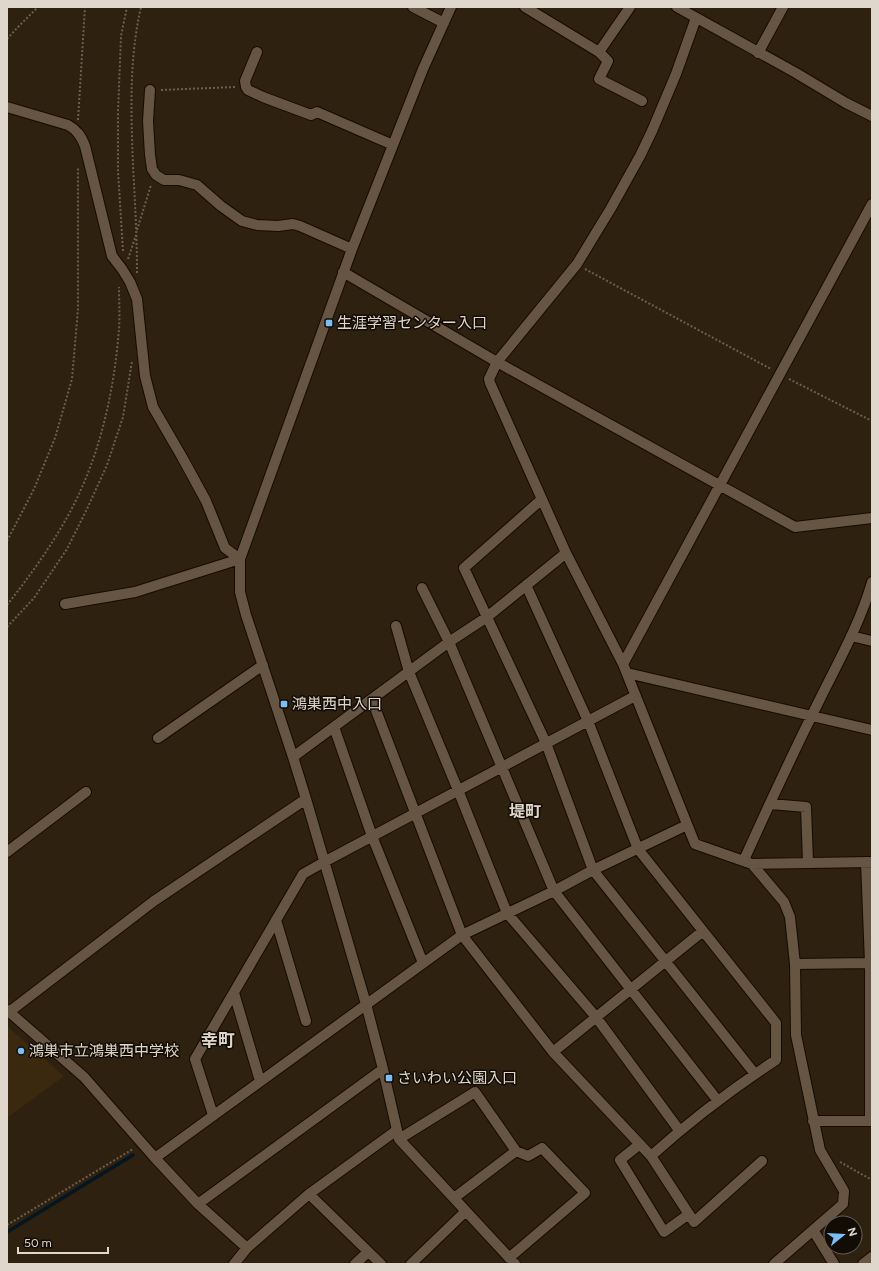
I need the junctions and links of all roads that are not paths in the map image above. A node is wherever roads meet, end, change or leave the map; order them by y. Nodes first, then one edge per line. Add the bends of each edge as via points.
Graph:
1 (413, 7) edge
2 (451, 7) edge
3 (524, 7) edge
4 (630, 7) edge
5 (676, 7) edge
6 (783, 7) edge
7 (696, 18) junction
8 (444, 23) junction
9 (257, 52) dead end
10 (599, 52) junction
11 (758, 53) junction
12 (150, 90) road end
13 (642, 102) dead end
14 (7, 107) edge
15 (872, 116) edge
16 (393, 145) junction
17 (872, 204) edge
18 (352, 249) junction
19 (343, 272) junction
20 (497, 362) junction
21 (721, 485) junction
22 (542, 499) junction
23 (872, 518) edge
24 (566, 553) junction
25 (240, 559) junction
26 (872, 582) edge
27 (526, 585) junction
28 (422, 588) dead end
29 (64, 604) dead end
30 (487, 617) junction
31 (396, 626) dead end
32 (851, 636) junction
33 (872, 641) edge
34 (449, 642) junction
35 (263, 665) junction
36 (625, 668) junction
37 (409, 672) junction
38 (635, 696) junction
39 (372, 700) junction
40 (811, 716) junction
41 (588, 721) junction
42 (334, 727) junction
43 (872, 730) edge
44 (158, 738) dead end
45 (546, 743) junction
46 (293, 757) junction
47 (502, 767) junction
48 (458, 790) junction
49 (86, 792) dead end
50 (306, 799) junction
51 (770, 804) junction
52 (415, 813) junction
53 (687, 825) junction
54 (372, 836) junction
55 (638, 849) junction
56 (7, 852) edge
57 (324, 862) junction
58 (748, 862) junction
59 (808, 862) junction
60 (869, 862) edge
61 (593, 870) junction
62 (554, 890) junction
63 (508, 913) junction
64 (276, 920) junction
65 (703, 931) junction
66 (462, 935) junction
67 (666, 961) junction
68 (423, 963) junction
69 (870, 963) junction
70 (795, 964) junction
71 (631, 989) junction
72 (871, 990) edge
73 (234, 993) junction
74 (366, 1004) junction
75 (8, 1011) edge
76 (596, 1017) junction
77 (306, 1021) dead end
78 (553, 1052) junction
79 (383, 1069) junction
80 (755, 1074) junction
81 (260, 1081) junction
82 (718, 1101) junction
83 (213, 1115) junction
84 (813, 1121) junction
85 (871, 1121) edge
86 (679, 1130) junction
87 (398, 1134) junction
88 (640, 1144) junction
89 (516, 1150) junction
90 (651, 1156) junction
91 (155, 1158) junction
92 (762, 1161) dead end
93 (309, 1194) junction
94 (454, 1198) junction
95 (198, 1204) junction
96 (466, 1211) junction
97 (689, 1214) junction
98 (813, 1230) junction
99 (247, 1248) junction
100 (368, 1252) junction
101 (872, 1257) edge
102 (512, 1261) edge
103 (234, 1264) edge
104 (355, 1264) edge
105 (381, 1264) edge
106 (411, 1264) edge
107 (774, 1264) edge
108 (834, 1264) edge
109 (863, 1264) edge

1 - 8 street
2 - 8 street
3 - 10 street
4 - 10 street
5 - 7 street
6 - 11 street
7 - 11 street
7 - 20 street via 652,131 611,208 577,264
8 - 16 street
9 - 16 street via 245,81 248,90 311,115 317,112
10 - 13 street via 608,61 599,78
11 - 15 street
12 - 18 street via 150,155 152,169 156,175 164,180 179,180 197,185 242,221 258,225 293,224
14 - 25 street via 68,125 81,137 112,256 130,282 137,299 145,376 153,407 206,502 225,548
16 - 18 street
17 - 21 street
18 - 19 street
19 - 20 street
19 - 25 street
20 - 21 street
20 - 22 street via 489,379 490,383
21 - 23 street via 795,527
21 - 36 street
22 - 24 street
22 - 30 street via 464,568
24 - 27 street
24 - 36 street
25 - 29 street via 135,592
25 - 35 street via 240,592
26 - 32 street
27 - 30 street
27 - 41 street
28 - 34 street
30 - 34 street
30 - 45 street
31 - 37 street
32 - 33 street
32 - 40 street
34 - 37 street
34 - 47 street
35 - 44 street
35 - 46 street
36 - 38 street
36 - 40 street
37 - 39 street
37 - 48 street
38 - 41 street
38 - 53 street
39 - 42 street
39 - 52 street
40 - 43 street
40 - 51 street
41 - 45 street
41 - 55 street
42 - 46 street
42 - 54 street
45 - 47 street
45 - 61 street
46 - 50 street
47 - 48 street
47 - 62 street
48 - 52 street
48 - 63 street
49 - 56 street
50 - 57 street
50 - 75 street via 154,901
51 - 58 street
51 - 59 street via 806,806
52 - 54 street
52 - 66 street
53 - 55 street
53 - 58 street via 695,844
54 - 57 street
54 - 68 street
55 - 61 street
55 - 65 street
57 - 64 street via 303,874
57 - 74 street
58 - 59 street
58 - 70 street via 784,902 790,916
59 - 60 street
60 - 69 street
61 - 62 street
61 - 67 street
62 - 63 street
62 - 71 street
63 - 66 street
63 - 76 street
64 - 73 street
64 - 77 street
65 - 67 street
65 - 80 street via 776,1023 776,1060
66 - 68 street
66 - 78 street
67 - 71 street
67 - 80 street
68 - 74 street
69 - 70 street
69 - 72 street
70 - 84 street via 796,1035
71 - 76 street
71 - 82 street
72 - 85 street
73 - 81 street
73 - 83 street via 195,1059
74 - 79 street
74 - 81 street
75 - 91 street via 84,1077
76 - 78 street
76 - 86 street
78 - 88 street
79 - 87 street
79 - 95 street
80 - 82 street
81 - 83 street
82 - 86 street
83 - 91 street
84 - 85 street
84 - 98 street via 820,1150 844,1191 843,1204
86 - 90 street
87 - 89 street via 475,1092
87 - 93 street
87 - 94 street
88 - 90 street
88 - 97 street via 620,1160 664,1232
89 - 94 street
89 - 102 street via 528,1156 542,1148 585,1193
90 - 97 street
91 - 95 street
92 - 97 street via 694,1222
93 - 99 street
93 - 100 street
94 - 96 street
95 - 99 street
96 - 102 street
96 - 106 street
98 - 107 street
98 - 108 street
99 - 103 street
100 - 104 street
100 - 105 street
101 - 109 street

